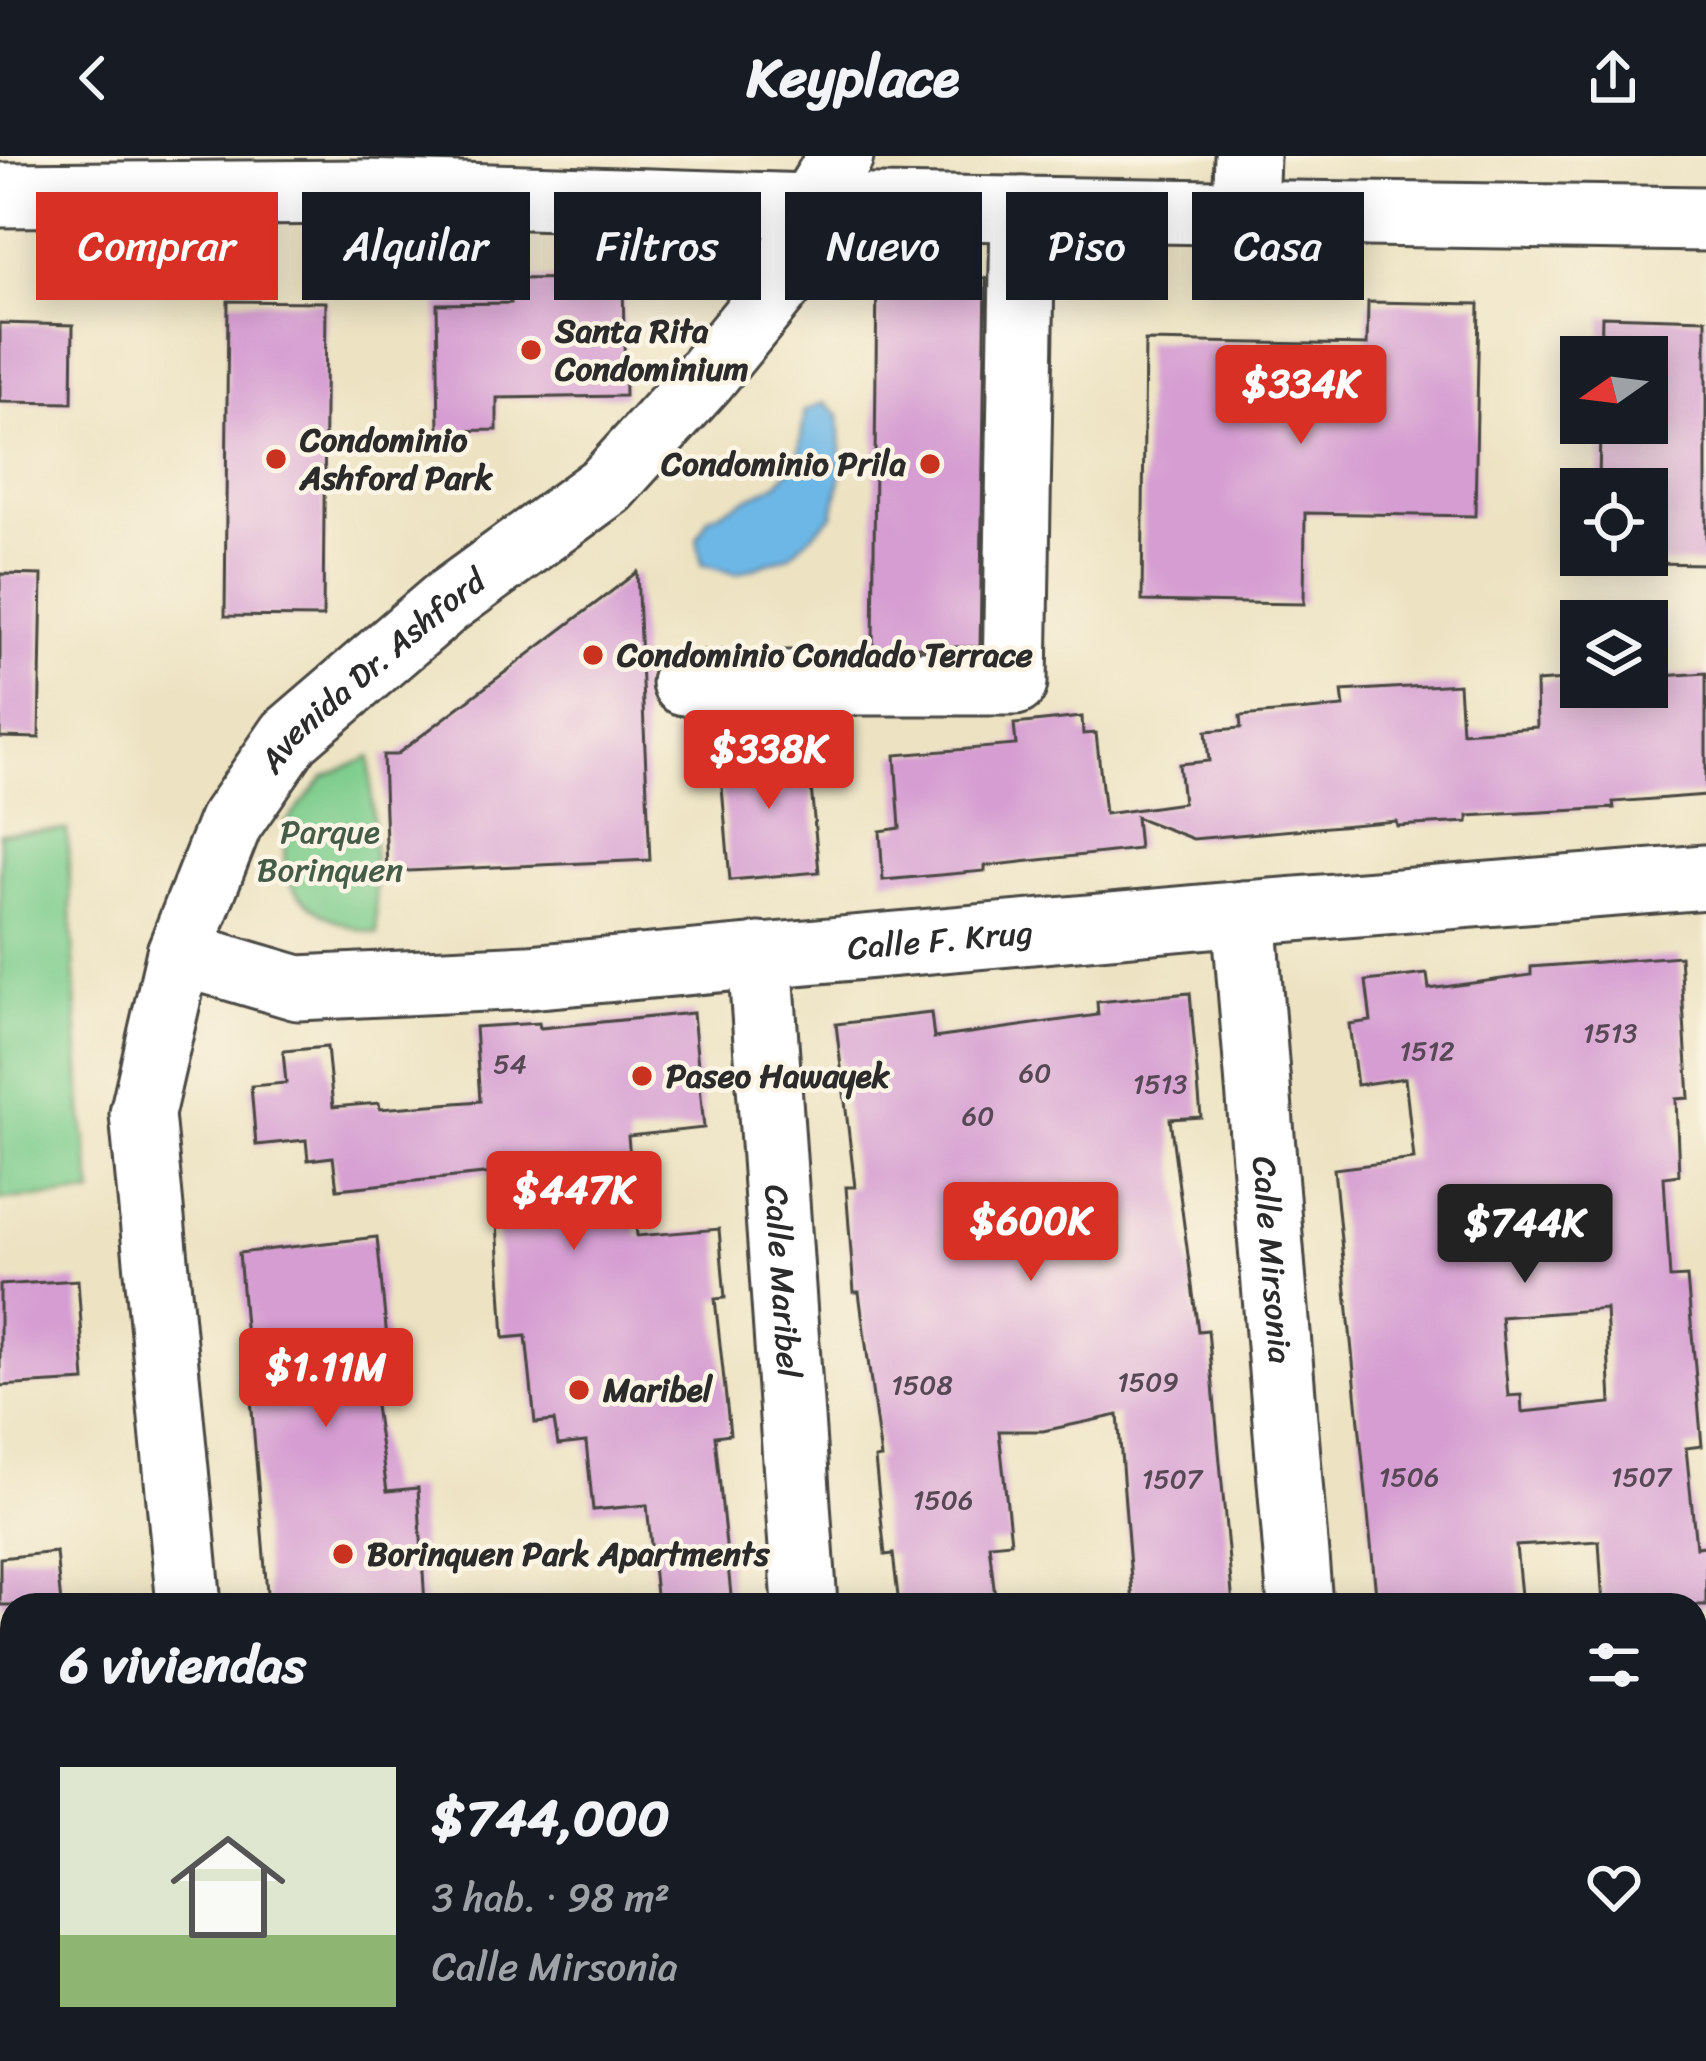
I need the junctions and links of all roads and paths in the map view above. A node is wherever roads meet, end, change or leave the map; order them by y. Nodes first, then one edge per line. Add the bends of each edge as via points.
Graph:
1 (365, 174) edge
2 (825, 181) edge
3 (1246, 184) edge
4 (1168, 193) edge
5 (0, 194) edge
6 (1006, 207) edge
7 (1706, 219) edge
8 (1021, 300) edge
9 (684, 683) dead end
10 (1706, 877) edge
11 (1244, 913) junction
12 (179, 953) junction
13 (760, 956) junction
14 (188, 1593) edge
15 (804, 1593) edge
16 (1299, 1593) edge

1 - 2 street
1 - 5 street
2 - 6 street
2 - 12 street, Avenida Dr. Ashford via 782,283 607,485 445,603 290,736 230,823
3 - 4 street
3 - 7 street
8 - 9 street via 1015,683
10 - 11 street, Calle F. Krug
11 - 13 street, Calle F. Krug
11 - 16 street, Calle Mirsonia
12 - 13 street, Calle F. Krug via 298,988
12 - 14 street, Avenida Dr. Ashford via 142,1114
13 - 15 street, Calle Maribel

